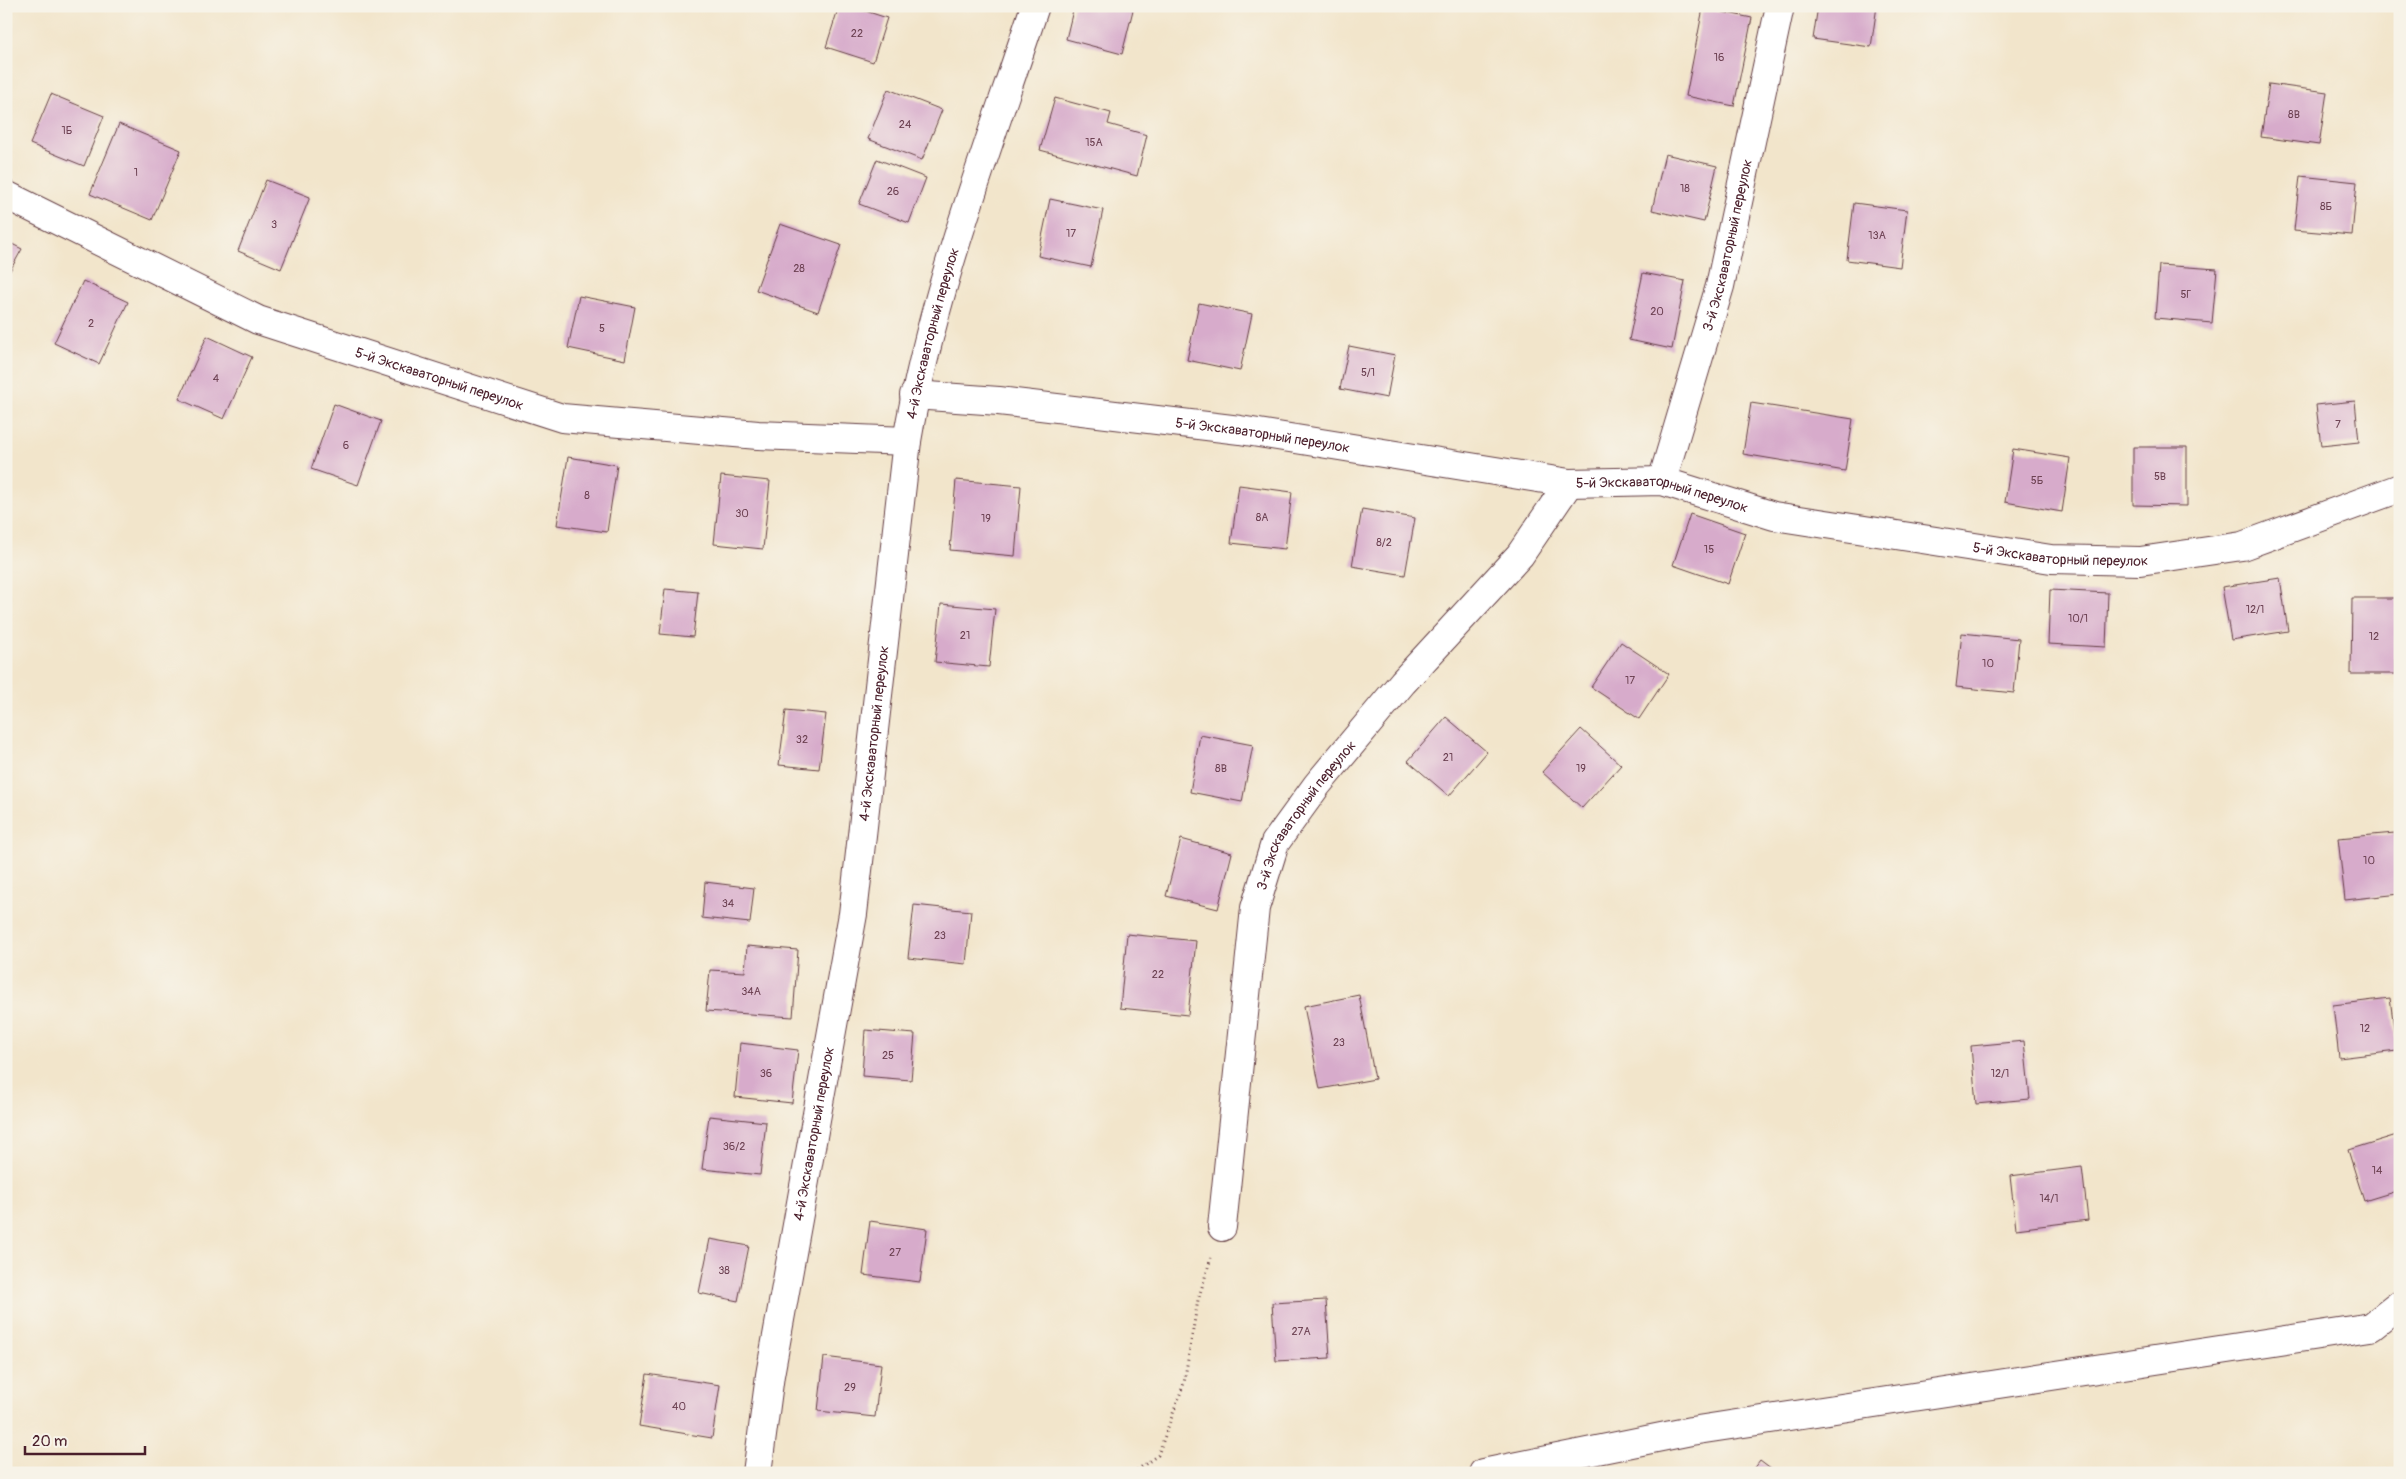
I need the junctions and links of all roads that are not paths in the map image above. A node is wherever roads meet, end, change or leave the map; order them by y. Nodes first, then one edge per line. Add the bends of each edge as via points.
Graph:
1 (1035, 6) edge
2 (1780, 6) edge
3 (6, 195) edge
4 (914, 394) junction
5 (906, 440) junction
6 (1662, 481) junction
7 (1569, 483) junction
8 (2400, 488) edge
9 (1222, 1227) road end
10 (2400, 1304) edge
11 (1496, 1472) edge
12 (757, 1473) edge

1 - 4 street, 4-й Экскаваторный переулок via 955,248
2 - 6 street, 3-й Экскаваторный переулок via 1720,286
3 - 5 street, 5-й Экскаваторный переулок via 258,320 562,418 758,435
4 - 5 street, 4-й Экскаваторный переулок
4 - 7 street, 5-й Экскаваторный переулок via 1240,430
5 - 12 street, 4-й Экскаваторный переулок via 853,914 770,1375
6 - 7 street, 5-й Экскаваторный переулок
6 - 8 street, 5-й Экскаваторный переулок via 1774,516 2052,558 2140,561 2242,546
7 - 9 street, 3-й Экскаваторный переулок via 1520,555 1403,682 1317,785 1274,844 1255,908
10 - 11 street via 2371,1327 1691,1431

